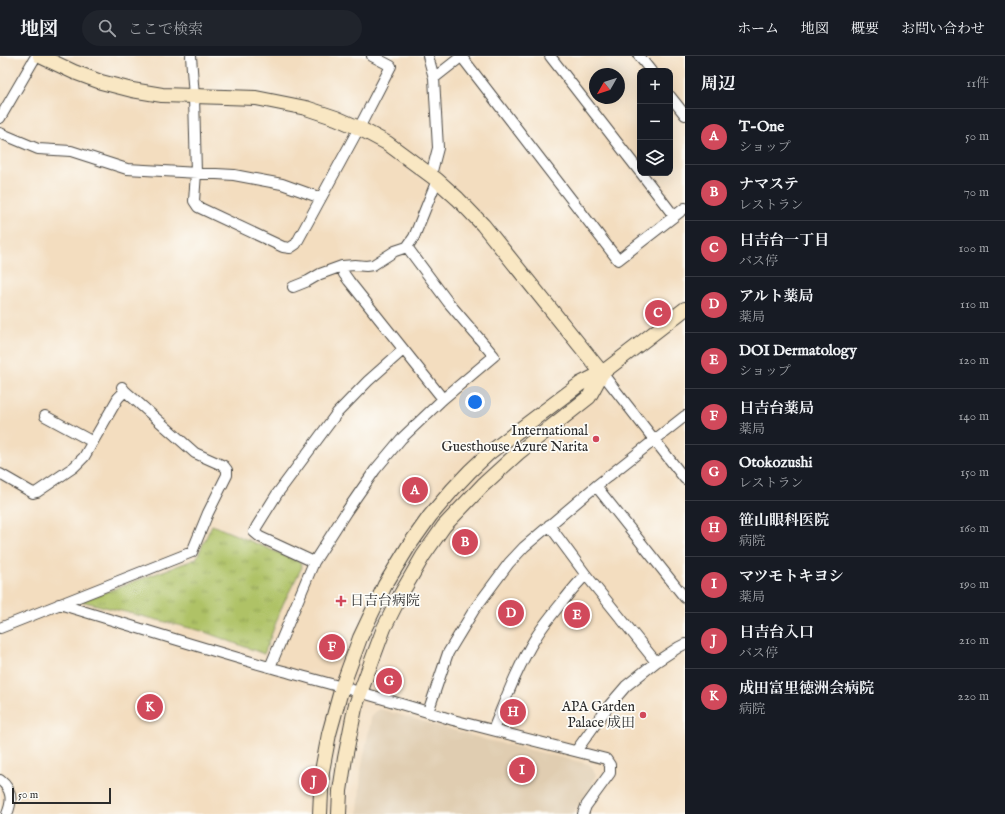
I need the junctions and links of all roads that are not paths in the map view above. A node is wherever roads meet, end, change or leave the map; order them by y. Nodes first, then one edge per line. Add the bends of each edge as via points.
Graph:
1 (36, 56) edge
2 (40, 56) edge
3 (191, 56) edge
4 (372, 56) edge
5 (428, 56) edge
6 (462, 56) edge
7 (550, 56) edge
8 (639, 56) edge
9 (649, 68) edge
10 (434, 78) junction
11 (194, 97) junction
12 (673, 100) edge
13 (685, 115) edge
14 (0, 118) edge
15 (359, 128) junction
16 (0, 133) edge
17 (637, 167) edge
18 (196, 173) junction
19 (644, 176) edge
20 (434, 178) junction
21 (321, 198) junction
22 (685, 208) edge
23 (674, 216) junction
24 (407, 247) junction
25 (342, 266) junction
26 (293, 287) dead end
27 (685, 309) edge
28 (403, 350) junction
29 (602, 373) junction
30 (443, 399) junction
31 (45, 416) dead end
32 (685, 416) edge
33 (654, 440) junction
34 (93, 442) junction
35 (0, 474) edge
36 (685, 479) edge
37 (596, 486) junction
38 (549, 525) junction
39 (314, 562) junction
40 (586, 575) junction
41 (685, 598) edge
42 (60, 604) junction
43 (0, 628) edge
44 (685, 644) edge
45 (656, 662) junction
46 (270, 667) junction
47 (342, 687) junction
48 (360, 692) junction
49 (428, 712) junction
50 (493, 730) junction
51 (576, 751) junction
52 (0, 780) edge
53 (7, 814) edge
54 (320, 814) edge
55 (339, 814) edge
56 (583, 814) edge

1 - 14 street
2 - 11 street via 101,82 162,95
3 - 11 street
4 - 15 street via 392,66
5 - 10 street
6 - 10 street
6 - 23 street via 618,260
7 - 17 street
8 - 9 street
10 - 20 street via 438,148
11 - 15 street via 256,98 306,108
11 - 18 street
12 - 13 street
15 - 20 street via 387,143
15 - 21 street
16 - 18 street via 38,149 71,151 127,169
18 - 21 street via 282,184
18 - 21 street via 194,201 198,207 283,247 290,248 296,244
19 - 23 street
20 - 24 street via 414,237
20 - 29 street via 483,225
22 - 23 street
24 - 25 street via 395,251 373,265
24 - 30 street via 448,302 494,356
25 - 26 street
25 - 28 street via 349,282
27 - 29 street
28 - 30 street
28 - 39 street via 337,413 289,476 254,532
29 - 33 street
29 - 47 street via 580,384 489,453 452,489 408,547 385,586 360,638
29 - 48 street via 589,397 518,453 444,526 401,594 384,628
30 - 39 street via 375,470
31 - 34 street
32 - 33 street
33 - 36 street
33 - 37 street
34 - 35 street via 74,467 37,492 33,493
34 - 42 street via 123,389 195,453 224,466 227,475 192,552
37 - 38 street
37 - 41 street
38 - 40 street
38 - 49 street via 509,563 474,610 448,654
39 - 46 street
40 - 45 street
40 - 50 street via 536,637 508,692
42 - 43 street
42 - 46 street
44 - 45 street
45 - 51 street via 626,686
46 - 47 street
47 - 48 street
47 - 54 street via 322,770
48 - 49 street
48 - 55 street via 345,758
49 - 50 street
50 - 51 street
51 - 56 street via 606,759 610,765 610,772
52 - 53 street via 10,790 11,801

